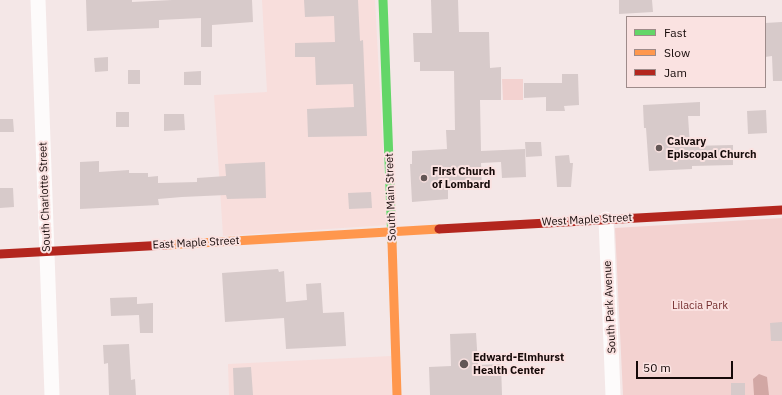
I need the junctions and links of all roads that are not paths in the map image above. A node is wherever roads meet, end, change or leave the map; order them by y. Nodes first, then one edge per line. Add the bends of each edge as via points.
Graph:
1 (38, 0) edge
2 (383, 0) edge
3 (782, 210) edge
4 (606, 220) junction
5 (393, 231) junction
6 (47, 252) junction
7 (0, 254) edge
8 (52, 395) edge
9 (397, 395) edge
10 (613, 395) edge

1 - 6 street, South Charlotte Street
2 - 5 street, South Main Street
3 - 4 street, West Maple Street
4 - 5 street, West Maple Street
4 - 10 street, South Park Avenue
5 - 6 street, East Maple Street
5 - 9 street, South Main Street
6 - 7 street, East Maple Street
6 - 8 street, South Charlotte Street

